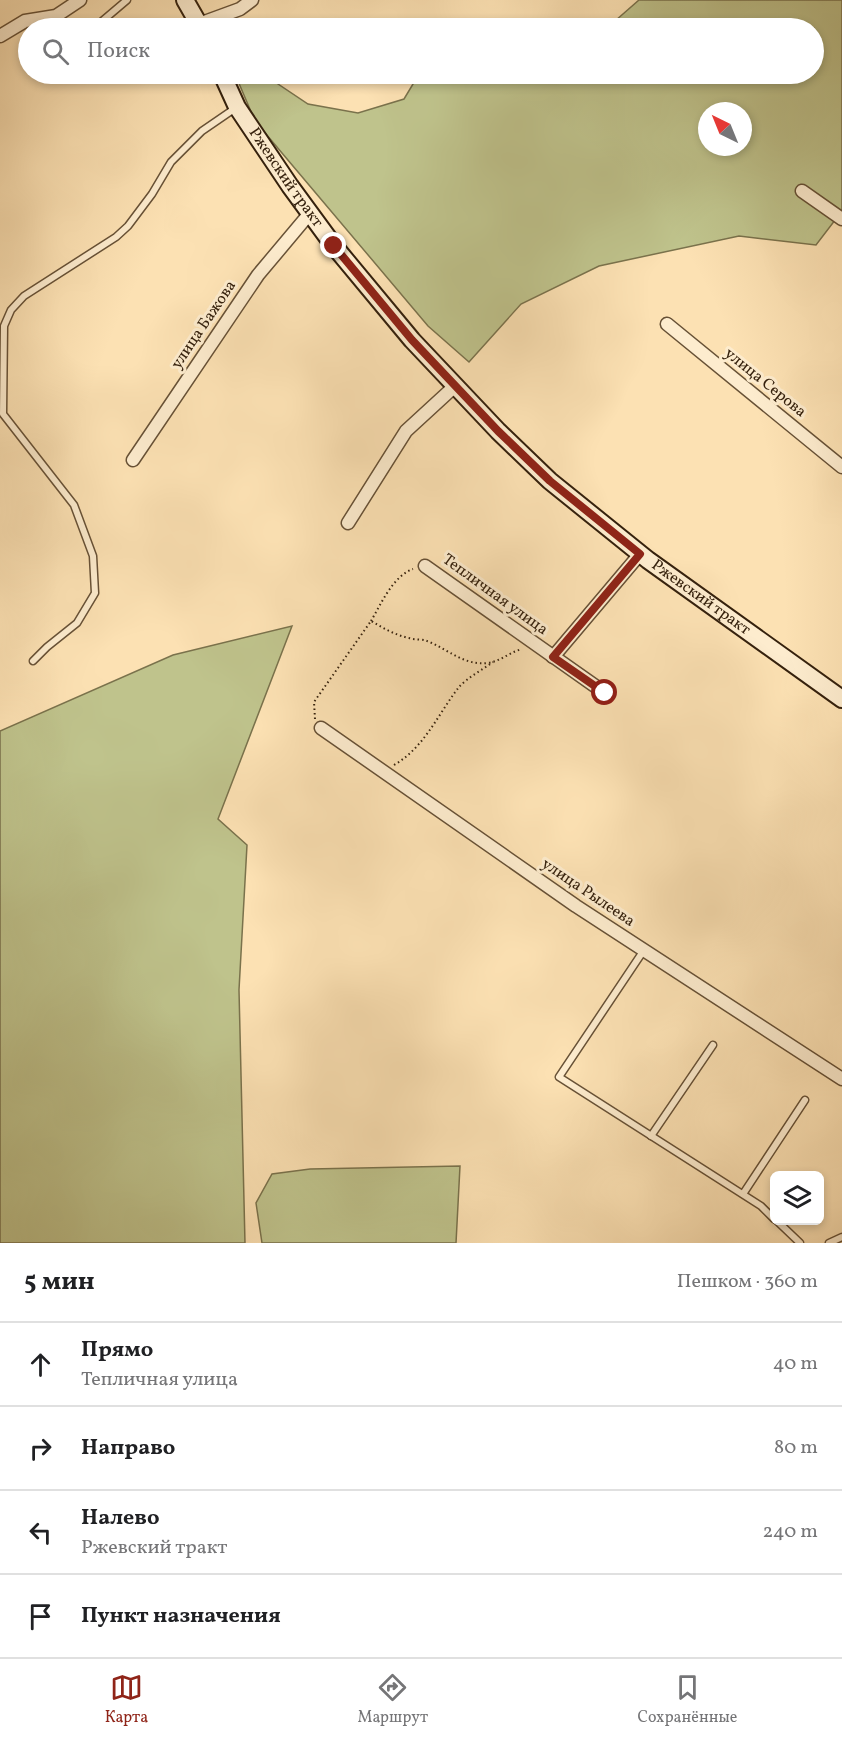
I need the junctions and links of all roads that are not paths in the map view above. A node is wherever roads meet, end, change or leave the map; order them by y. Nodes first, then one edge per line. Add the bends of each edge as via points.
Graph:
1 (80, 0) edge
2 (127, 0) edge
3 (185, 0) edge
4 (252, 0) edge
5 (56, 15) junction
6 (41, 18) edge
7 (58, 18) edge
8 (106, 18) edge
9 (195, 18) edge
10 (219, 18) edge
11 (18, 26) edge
12 (0, 36) edge
13 (227, 84) edge
14 (237, 107) junction
15 (802, 191) dead end
16 (310, 213) junction
17 (842, 219) edge
18 (667, 324) dead end
19 (2, 327) edge
20 (455, 386) junction
21 (133, 460) dead end
22 (842, 467) edge
23 (348, 523) dead end
24 (640, 554) junction
25 (425, 566) road end
26 (553, 657) junction
27 (33, 661) dead end
28 (605, 693) dead end
29 (842, 699) edge
30 (321, 728) road end
31 (644, 950) junction
32 (712, 1045) dead end
33 (842, 1079) edge
34 (805, 1100) dead end
35 (651, 1136) junction
36 (743, 1194) junction
37 (770, 1215) edge
38 (780, 1225) edge
39 (842, 1237) edge
40 (800, 1243) edge
41 (829, 1243) edge

1 - 5 street
2 - 8 lane
3 - 9 main road
4 - 10 street
5 - 6 street
5 - 7 lane
11 - 12 street
13 - 14 main road, Ржевский тракт
14 - 16 main road, Ржевский тракт
14 - 19 lane via 202,131 171,162 128,226 24,296
15 - 17 street
16 - 20 main road, Ржевский тракт via 412,340
16 - 21 street, улица Бажова via 258,275
18 - 22 street, улица Серова
19 - 27 lane via 3,414 74,505 93,556 95,593 77,623
20 - 23 street via 406,431
20 - 24 main road, Ржевский тракт via 550,481
24 - 26 street
24 - 29 main road, Ржевский тракт
25 - 26 street, Тепличная улица
26 - 28 street, Тепличная улица
30 - 31 street, улица Рылеева
31 - 33 street, улица Рылеева
31 - 35 lane via 560,1077
32 - 35 lane
34 - 36 lane
35 - 36 lane
36 - 37 lane
38 - 40 lane
39 - 41 lane

